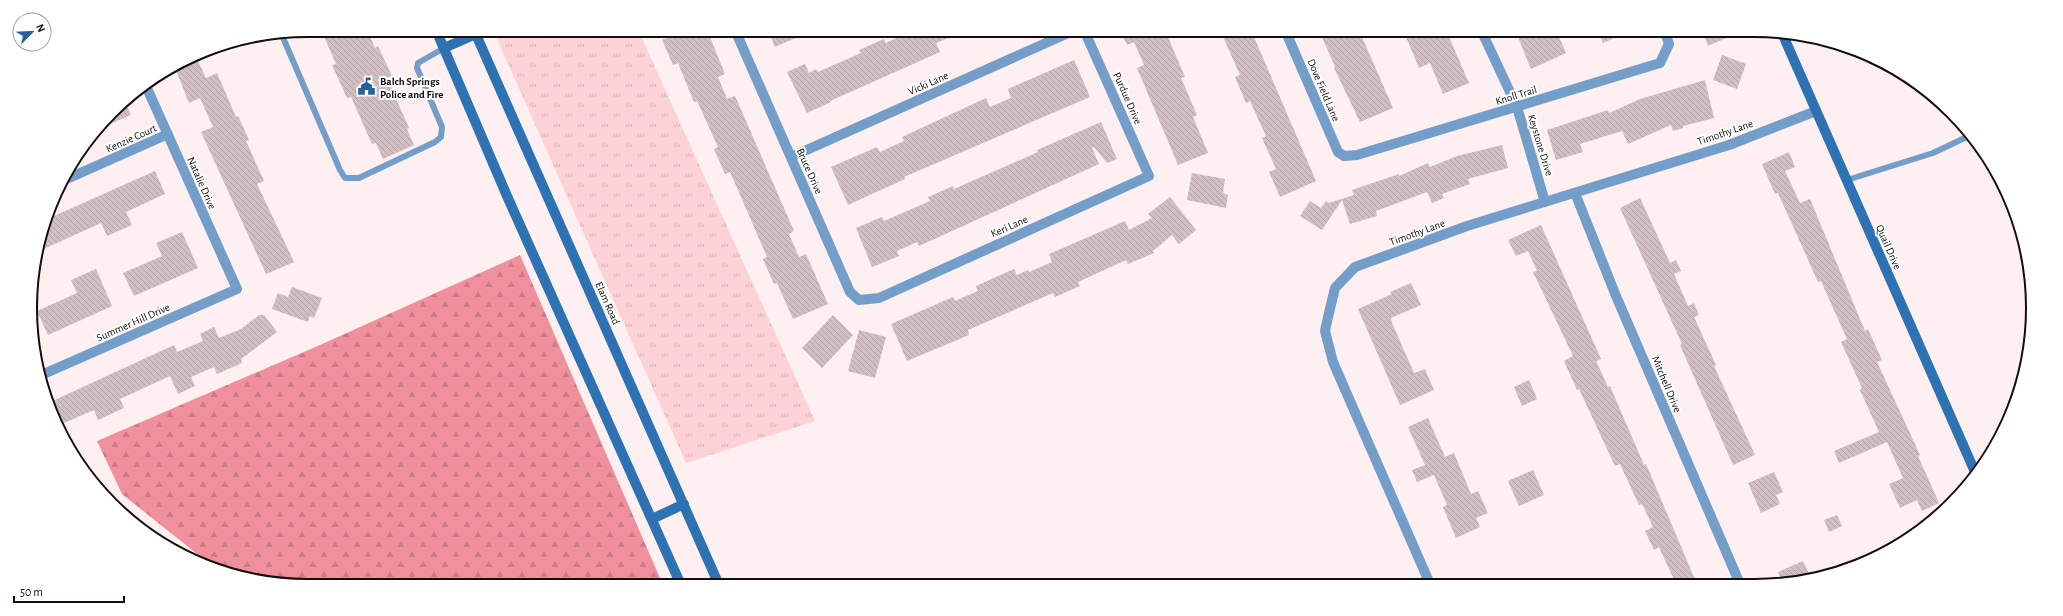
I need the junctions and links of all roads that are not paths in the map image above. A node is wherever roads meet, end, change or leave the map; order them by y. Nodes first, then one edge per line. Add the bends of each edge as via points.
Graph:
1 (439, 37) edge
2 (465, 37) edge
3 (477, 37) edge
4 (738, 37) edge
5 (1059, 37) edge
6 (1087, 37) edge
7 (1288, 37) edge
8 (1484, 37) edge
9 (1666, 37) edge
10 (283, 38) edge
11 (1785, 39) edge
12 (444, 48) junction
13 (148, 90) edge
14 (1517, 107) junction
15 (1816, 110) junction
16 (168, 134) junction
17 (1966, 138) edge
18 (1344, 156) joint
19 (791, 157) junction
20 (1149, 176) joint
21 (70, 177) edge
22 (1847, 180) junction
23 (1576, 192) junction
24 (1546, 202) junction
25 (237, 289) joint
26 (879, 298) joint
27 (45, 373) edge
28 (1974, 467) edge
29 (684, 504) junction
30 (652, 519) junction
31 (678, 579) edge
32 (716, 579) edge
33 (1428, 579) edge
34 (1738, 579) edge

1 - 12 main road
2 - 12 main road
3 - 29 main road, Elam Road
4 - 19 street, Bruce Drive
5 - 19 street, Vicki Lane
6 - 20 street, Purdue Drive
7 - 18 street, Dove Field Lane via 1338,152
8 - 14 street, Keystone Drive
9 - 14 street, Knoll Trail via 1669,44 1660,64
10 - 12 lane via 340,170 345,178 350,179 359,178 441,137 442,127 417,68 418,63
11 - 15 main road, Quail Drive
12 - 30 main road via 507,196
13 - 16 street, Natalie Drive
14 - 18 street, Knoll Trail via 1357,155
14 - 24 street, Keystone Drive
15 - 22 main road, Quail Drive
15 - 23 street, Timothy Lane via 1729,145
16 - 21 street, Kenzie Court
16 - 25 street, Natalie Drive
17 - 22 lane via 1933,153
19 - 26 street, Bruce Drive via 850,292 859,300
20 - 26 street, Keri Lane
22 - 28 main road, Quail Drive
23 - 24 street, Timothy Lane
23 - 34 street, Mitchell Drive via 1619,303
24 - 33 street, Timothy Lane via 1467,226 1356,267 1335,288 1325,331 1333,362
25 - 27 street, Summer Hill Drive
29 - 30 main road
29 - 32 main road, Elam Road
30 - 31 main road

